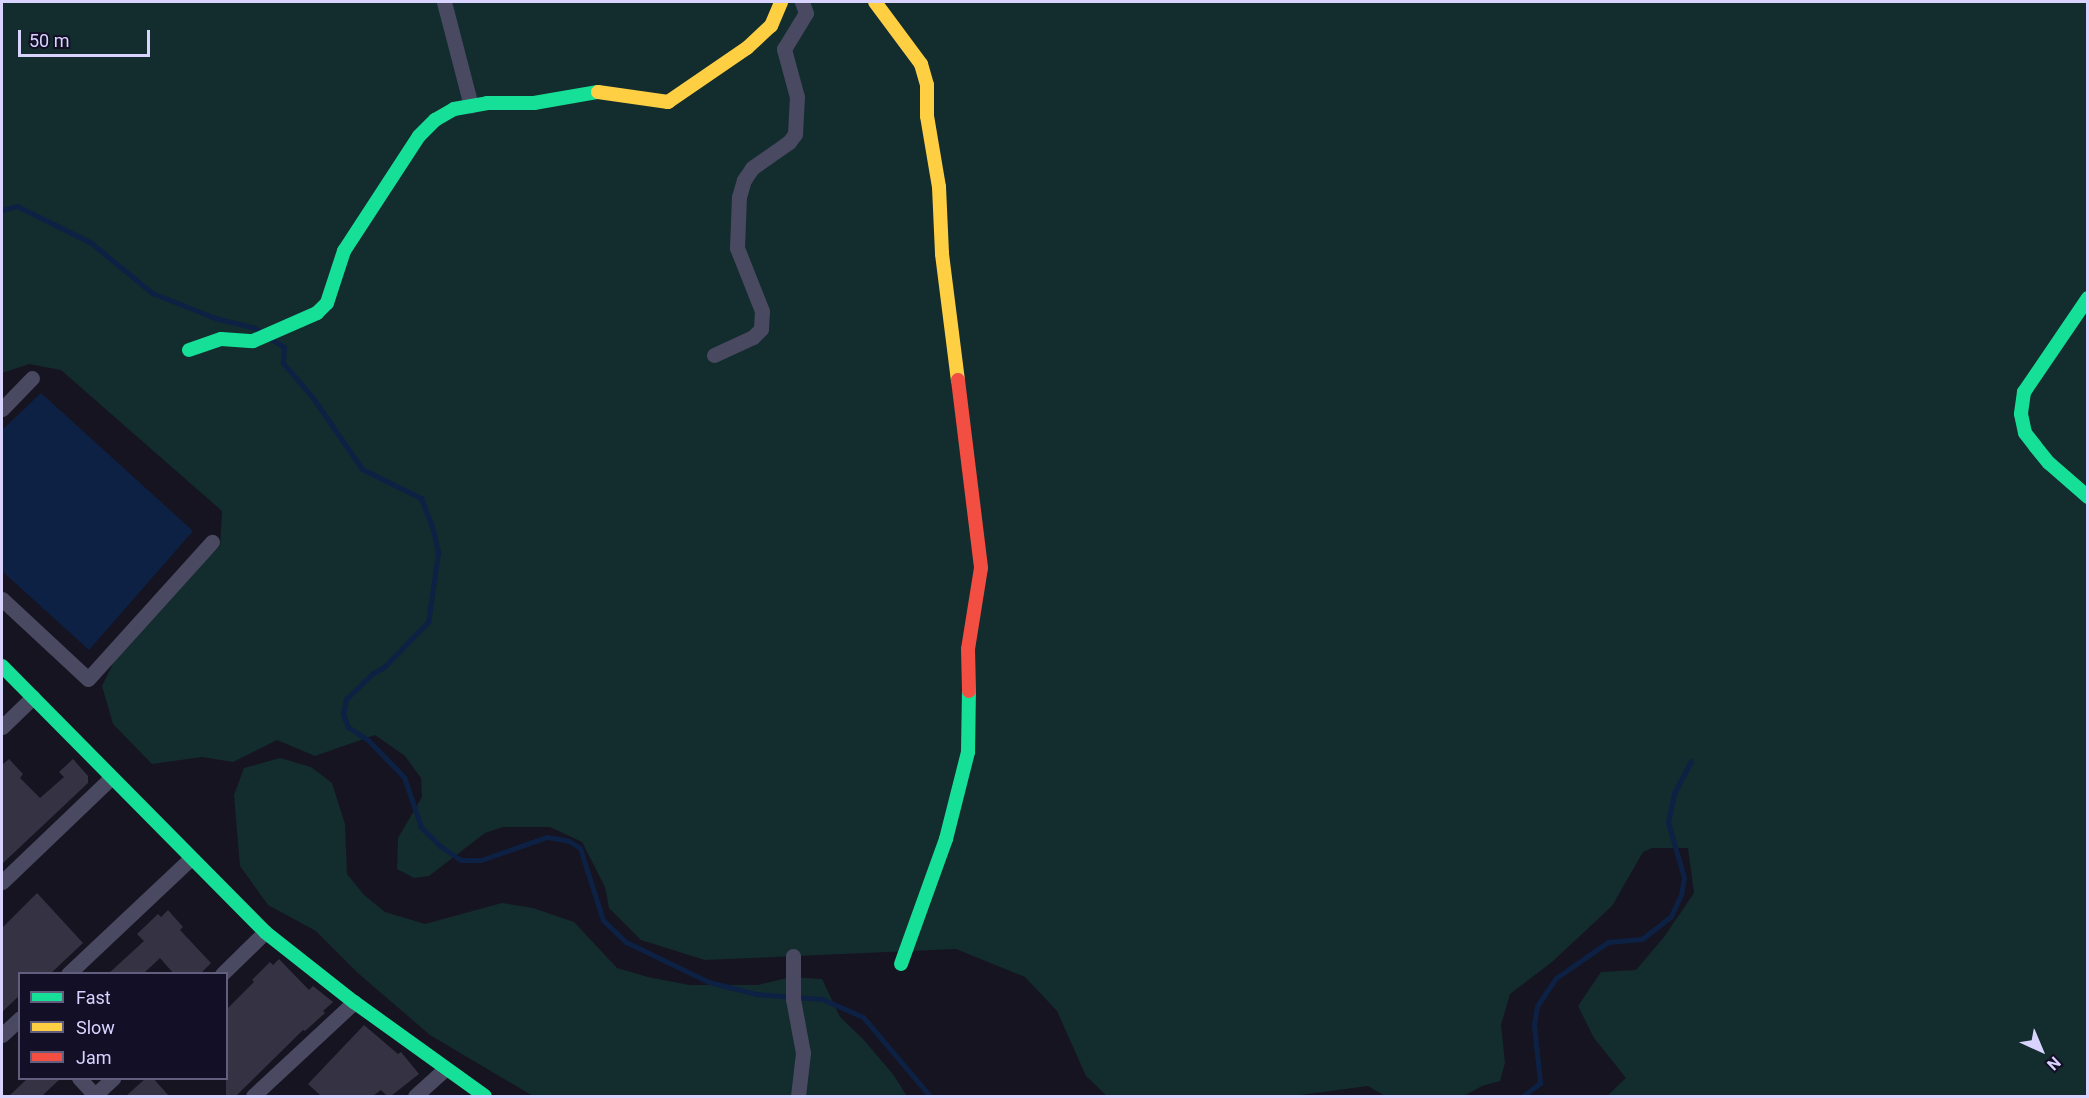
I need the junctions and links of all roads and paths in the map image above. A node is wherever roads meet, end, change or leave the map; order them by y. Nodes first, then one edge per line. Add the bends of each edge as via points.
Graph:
1 (444, 2) edge
2 (781, 2) edge
3 (802, 2) edge
4 (875, 2) edge
5 (471, 106) junction
6 (2088, 298) edge
7 (189, 350) dead end
8 (714, 355) dead end
9 (32, 378) dead end
10 (2, 409) edge
11 (2088, 497) edge
12 (212, 542) dead end
13 (2, 599) edge
14 (2, 666) edge
15 (33, 698) junction
16 (2, 727) edge
17 (111, 778) junction
18 (191, 858) junction
19 (2, 882) edge
20 (265, 932) junction
21 (793, 956) dead end
22 (901, 964) dead end
23 (70, 972) edge
24 (224, 972) edge
25 (354, 1002) junction
26 (18, 1020) edge
27 (2, 1035) edge
28 (444, 1070) junction
29 (81, 1080) edge
30 (111, 1080) edge
31 (96, 1096) edge
32 (253, 1096) edge
33 (415, 1096) edge
34 (485, 1096) edge
35 (798, 1096) edge

1 - 5 street
2 - 5 street via 771,27 668,102 595,92 534,102
3 - 8 street via 806,13 784,49 797,97 795,134 752,168 739,197 737,248 762,311 761,329 753,337
4 - 22 street via 921,64 927,85 942,254 981,568 968,649 968,752 946,839
5 - 7 street via 454,109 419,136 344,251 327,303 317,313 253,341 221,339
6 - 11 street via 2024,392 2021,414 2025,433 2035,446
9 - 10 street
12 - 13 street via 88,679
14 - 15 street
15 - 16 street
15 - 17 street
17 - 18 street
17 - 19 street
18 - 20 street
18 - 23 street
20 - 24 street
20 - 25 street
21 - 35 street via 793,999 802,1053
25 - 28 street
25 - 32 street
26 - 27 street
28 - 33 street
28 - 34 street
29 - 31 street
30 - 31 street

